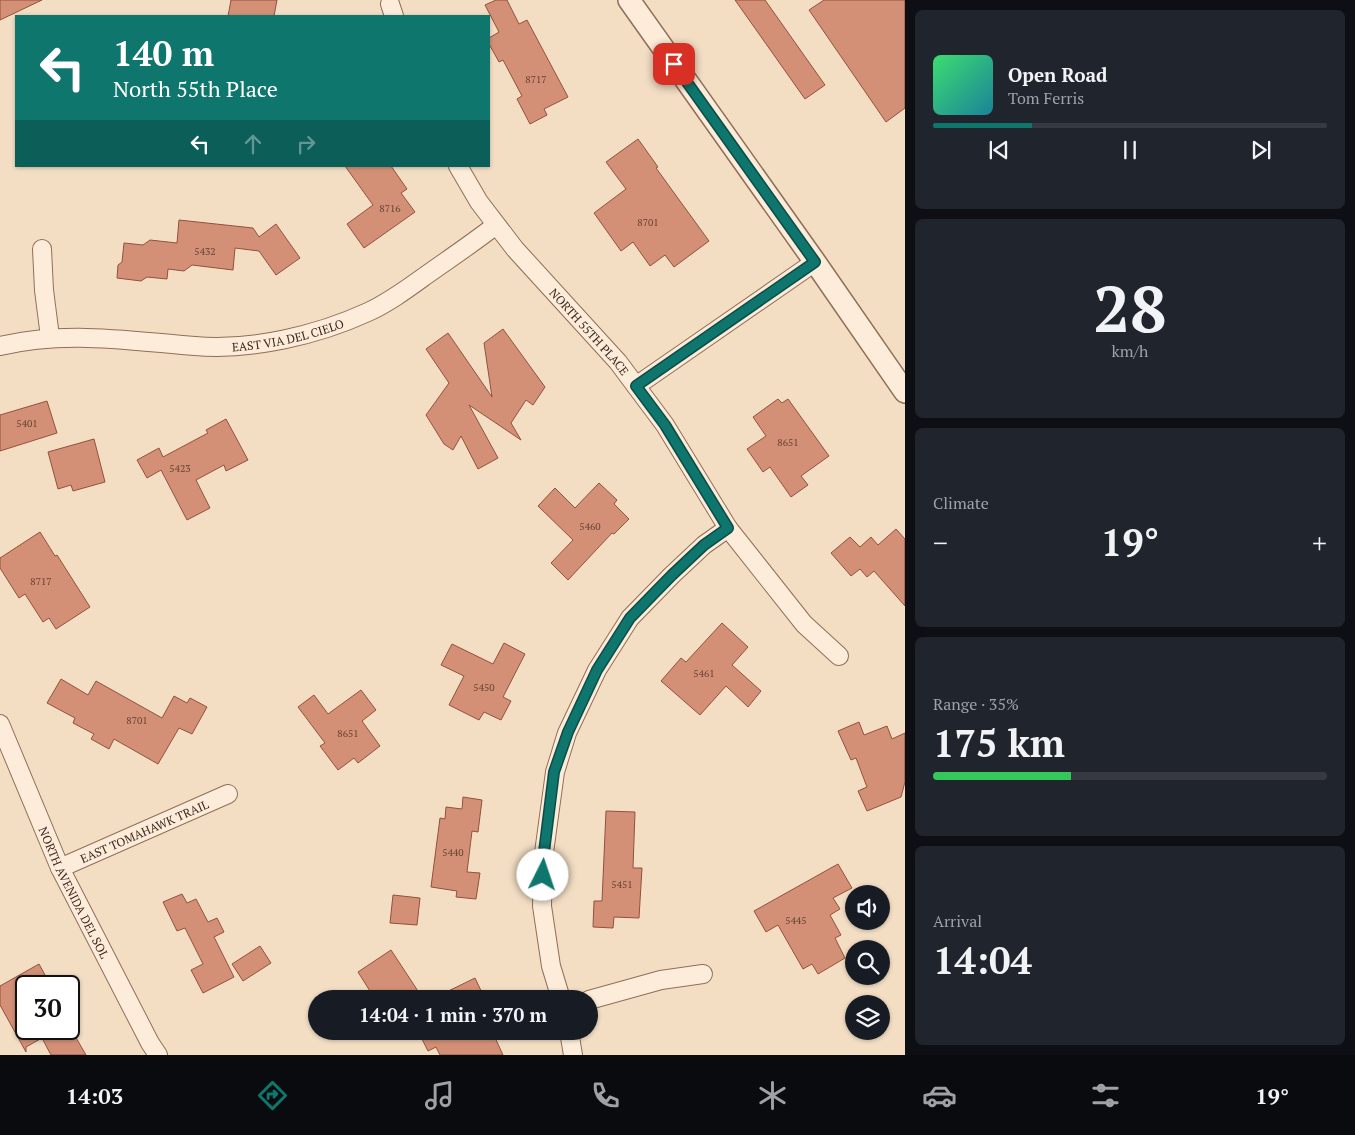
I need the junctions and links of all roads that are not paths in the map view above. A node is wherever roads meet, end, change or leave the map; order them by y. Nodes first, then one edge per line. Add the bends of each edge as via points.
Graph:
1 (629, 0) edge
2 (459, 167) edge
3 (496, 226) junction
4 (42, 249) dead end
5 (815, 262) junction
6 (50, 337) junction
7 (0, 346) edge
8 (636, 386) junction
9 (905, 392) edge
10 (728, 528) junction
11 (839, 656) dead end
12 (0, 724) edge
13 (228, 794) dead end
14 (60, 868) junction
15 (704, 974) dead end
16 (558, 990) edge
17 (598, 998) edge
18 (570, 1040) edge
19 (158, 1055) edge
20 (573, 1055) edge

1 - 5 street
2 - 3 street
3 - 6 street, EAST VIA DEL CIELO via 369,312 282,340 197,346 142,340
3 - 8 street, NORTH 55TH PLACE
4 - 6 street
5 - 8 street
5 - 9 street
6 - 7 street, EAST VIA DEL CIELO
8 - 10 street, NORTH 55TH PLACE via 665,425
10 - 11 street, NORTH 55TH PLACE via 804,624
10 - 16 street via 704,545 630,618 597,670 568,732 554,772 543,860 542,906 551,966
12 - 14 street, NORTH AVENIDA DEL SOL
13 - 14 street, EAST TOMAHAWK TRAIL
14 - 19 street, NORTH AVENIDA DEL SOL
15 - 17 street via 661,980
18 - 20 street

